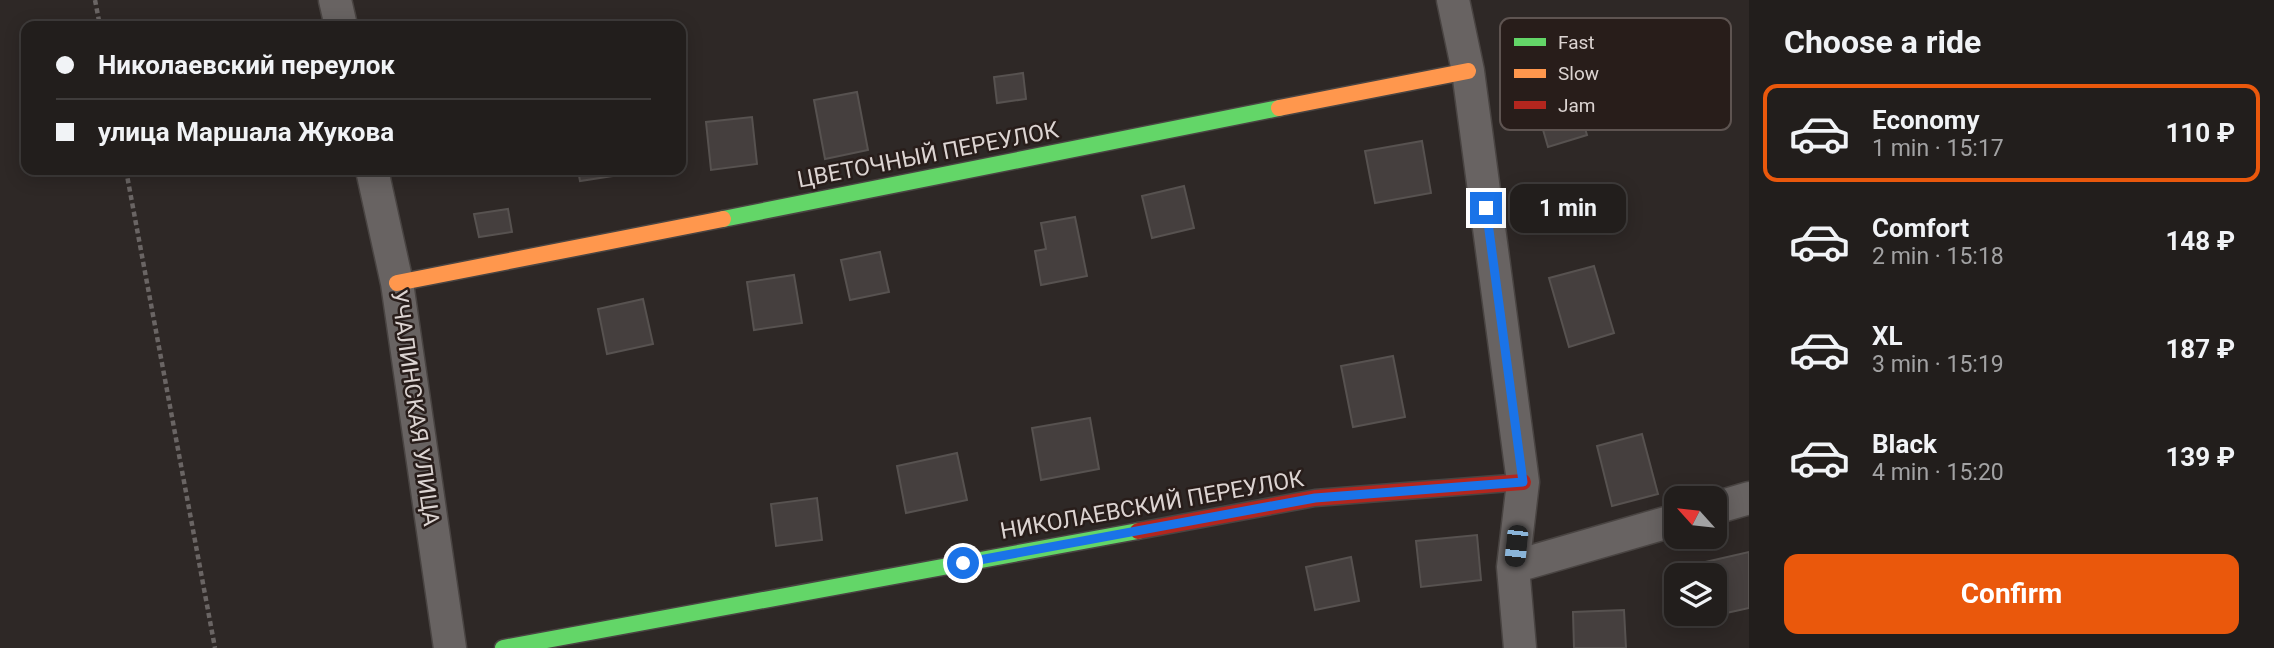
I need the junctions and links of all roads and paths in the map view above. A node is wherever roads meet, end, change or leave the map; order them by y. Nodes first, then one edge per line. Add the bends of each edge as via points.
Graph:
1 (95, 0) edge
2 (335, 0) edge
3 (1453, 0) edge
4 (99, 21) edge
5 (340, 21) edge
6 (1468, 71) junction
7 (127, 175) edge
8 (373, 175) edge
9 (397, 284) junction
10 (1523, 482) junction
11 (1749, 498) edge
12 (1727, 504) edge
13 (1664, 523) edge
14 (1513, 567) junction
15 (215, 648) edge
16 (450, 648) edge
17 (503, 648) edge
18 (1520, 648) edge

1 - 4 path
2 - 5 street
3 - 6 street
6 - 9 street, ЦВЕТОЧНЫЙ ПЕРЕУЛОК
6 - 10 street
7 - 15 path
8 - 9 street, УЧАЛИНСКАЯ УЛИЦА
9 - 16 street, УЧАЛИНСКАЯ УЛИЦА
10 - 14 street
10 - 17 street, НИКОЛАЕВСКИЙ ПЕРЕУЛОК via 1315,498
11 - 12 street
13 - 14 street
14 - 18 street

